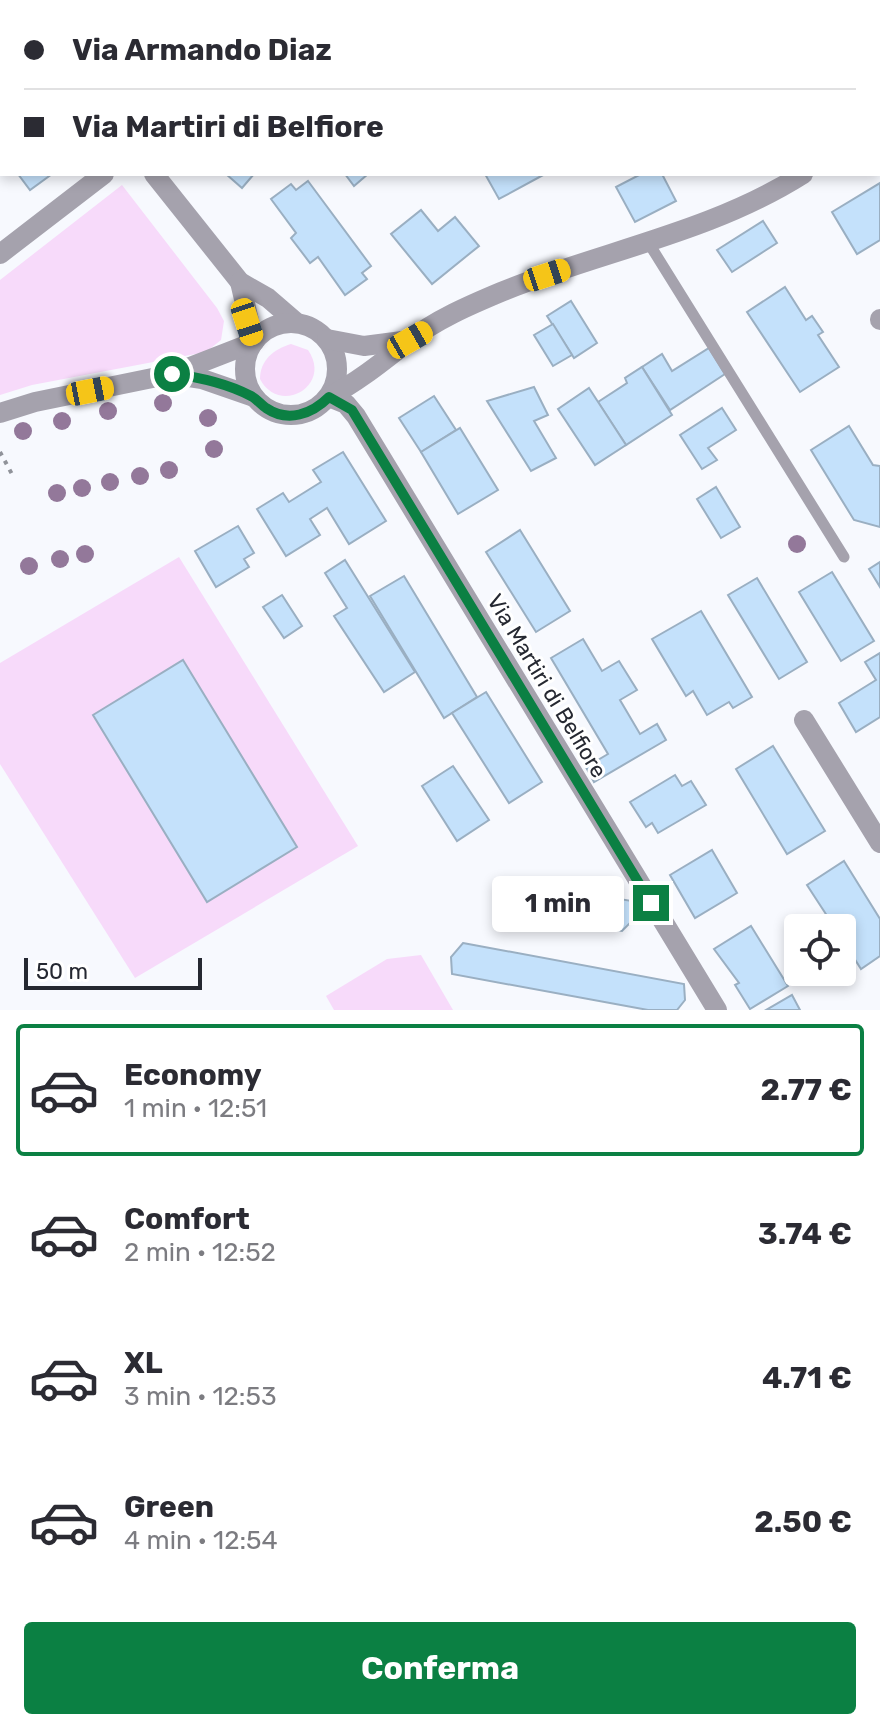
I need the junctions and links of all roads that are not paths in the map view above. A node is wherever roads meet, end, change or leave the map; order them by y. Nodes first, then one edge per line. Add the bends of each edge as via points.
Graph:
1 (101, 176) edge
2 (156, 176) edge
3 (799, 176) edge
4 (648, 242) junction
5 (0, 254) edge
6 (240, 282) junction
7 (297, 323) junction
8 (327, 339) junction
9 (410, 340) junction
10 (254, 342) junction
11 (172, 374) junction
12 (254, 397) junction
13 (329, 397) junction
14 (0, 413) edge
15 (844, 557) dead end
16 (804, 720) dead end
17 (880, 843) edge
18 (717, 1010) edge

1 - 5 street
2 - 6 street
3 - 4 street via 736,211
4 - 9 street via 498,293
4 - 15 lane
6 - 7 street
6 - 10 street
7 - 8 street
7 - 10 street via 273,327
8 - 9 street via 364,346
8 - 13 street via 337,368
9 - 13 street via 373,371
10 - 11 street
10 - 12 street via 245,363
11 - 12 street
11 - 14 street
12 - 13 street via 274,413 296,416
13 - 18 street, Via Martiri di Belfiore via 346,404 356,416
16 - 17 street

